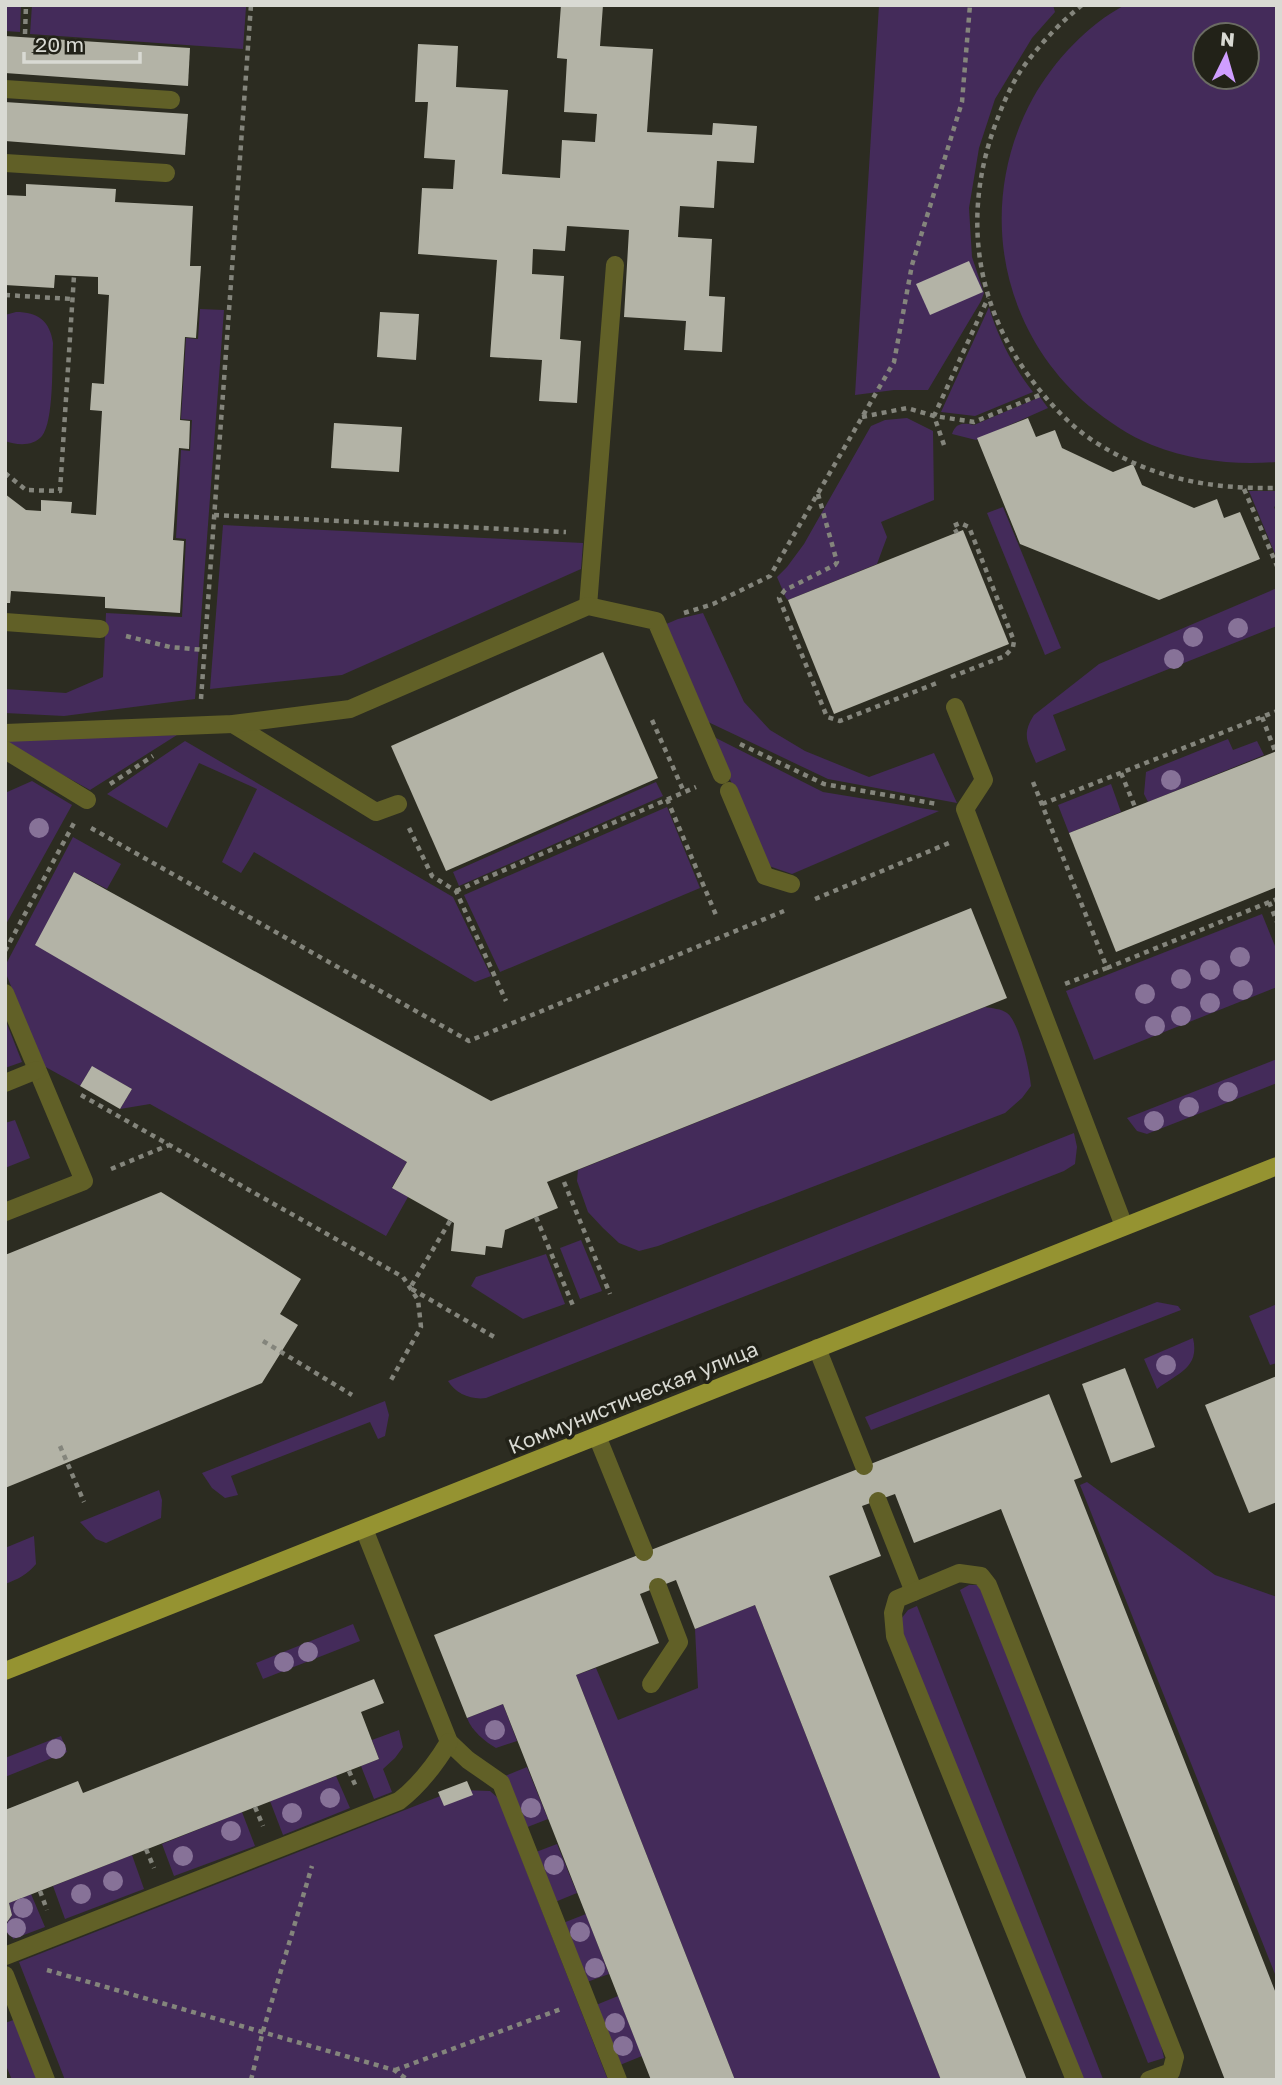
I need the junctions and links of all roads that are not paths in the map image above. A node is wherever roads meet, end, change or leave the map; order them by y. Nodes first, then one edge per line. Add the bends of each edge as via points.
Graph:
1 (5, 89) edge
2 (172, 100) dead end
3 (5, 163) edge
4 (166, 173) dead end
5 (615, 265) dead end
6 (588, 606) junction
7 (5, 622) edge
8 (100, 629) road end
9 (954, 707) dead end
10 (233, 724) junction
11 (5, 733) edge
12 (5, 750) edge
13 (86, 800) road end
14 (398, 804) road end
15 (791, 884) dead end
16 (5, 993) edge
17 (37, 1070) junction
18 (5, 1083) edge
19 (1277, 1166) edge
20 (5, 1212) edge
21 (1124, 1226) junction
22 (817, 1348) junction
23 (597, 1436) junction
24 (864, 1466) dead end
25 (878, 1501) dead end
26 (365, 1529) junction
27 (644, 1552) dead end
28 (658, 1587) dead end
29 (914, 1592) junction
30 (5, 1671) edge
31 (651, 1684) dead end
32 (449, 1742) junction
33 (5, 1956) edge
34 (5, 1975) edge
35 (46, 2080) edge
36 (618, 2080) edge
37 (1074, 2080) edge
38 (1149, 2080) edge

1 - 2 lane
3 - 4 lane
5 - 6 lane
6 - 10 lane via 350,709
6 - 15 lane via 656,621 765,876
7 - 8 lane
9 - 21 lane via 984,779 965,809
10 - 11 lane
10 - 14 lane via 376,812
12 - 13 lane
16 - 17 lane
17 - 18 lane
17 - 20 lane via 84,1181
19 - 21 main road, Коммунистическая улица
21 - 22 main road, Коммунистическая улица
22 - 23 main road, Коммунистическая улица
22 - 24 lane
23 - 26 main road, Коммунистическая улица
23 - 27 lane
25 - 29 lane
26 - 30 main road, Коммунистическая улица
26 - 32 lane
28 - 31 lane via 679,1642
29 - 37 lane via 897,1599 895,1636
29 - 38 lane via 960,1573 981,1576 988,1585 1175,2057 1171,2072
32 - 33 lane via 424,1778 399,1801
32 - 36 lane via 501,1783
34 - 35 lane

